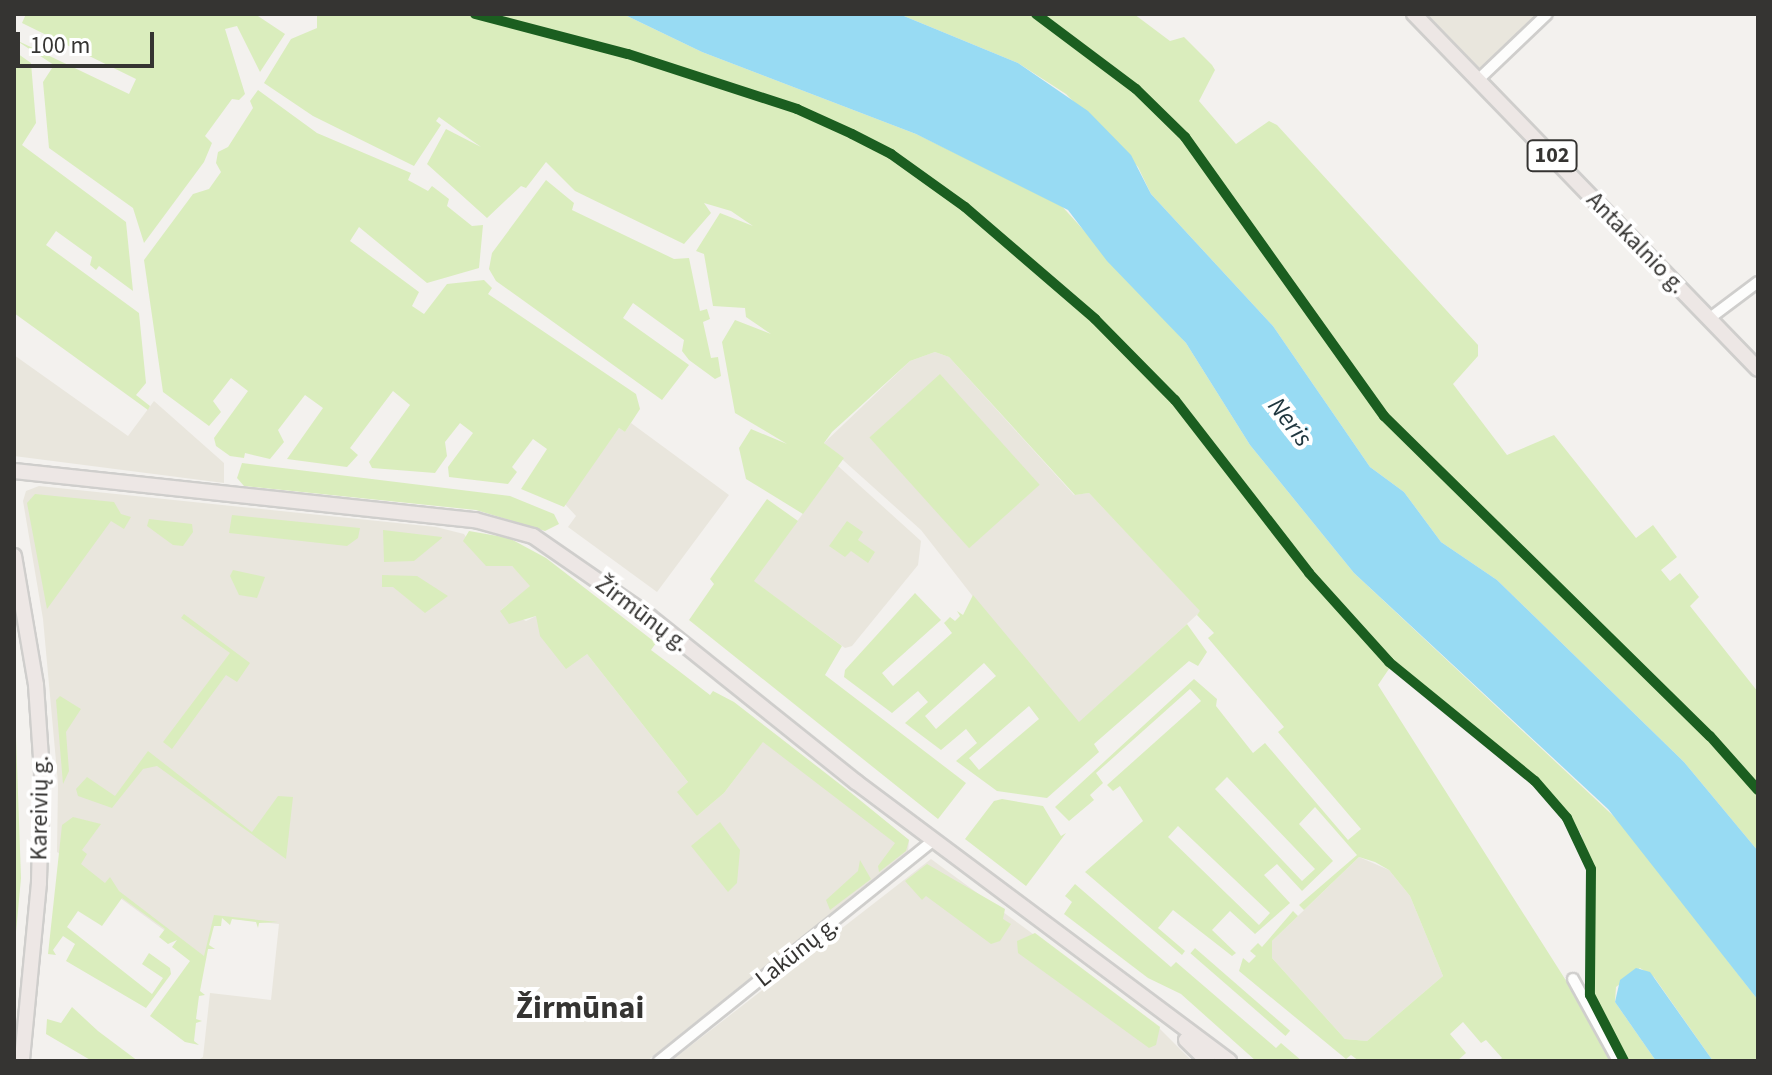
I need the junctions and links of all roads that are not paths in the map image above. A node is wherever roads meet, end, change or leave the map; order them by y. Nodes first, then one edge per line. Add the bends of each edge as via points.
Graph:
1 (1414, 14) edge
2 (1547, 14) edge
3 (1478, 80) junction
4 (1758, 282) edge
5 (1710, 318) junction
6 (1758, 369) edge
7 (14, 471) edge
8 (14, 556) edge
9 (934, 840) junction
10 (1573, 979) dead end
11 (1163, 1016) junction
12 (22, 1061) edge
13 (659, 1061) edge
14 (1208, 1061) edge
15 (1229, 1061) edge
16 (1618, 1061) edge

1 - 3 main road, Antakalnio g. / 102
2 - 3 street
3 - 5 main road, Antakalnio g. / 102
4 - 5 street
5 - 6 main road, Antakalnio g. / 102
7 - 9 main road, Žirmūnų g. via 475,520 522,531 650,617
8 - 12 main road, Kareivių g. via 36,685 42,773 39,883
9 - 11 main road, Žirmūnų g.
9 - 13 street, Lakūnų g.
10 - 16 street
11 - 14 main road, Žirmūnų g.
11 - 15 main road, Žirmūnų g.

